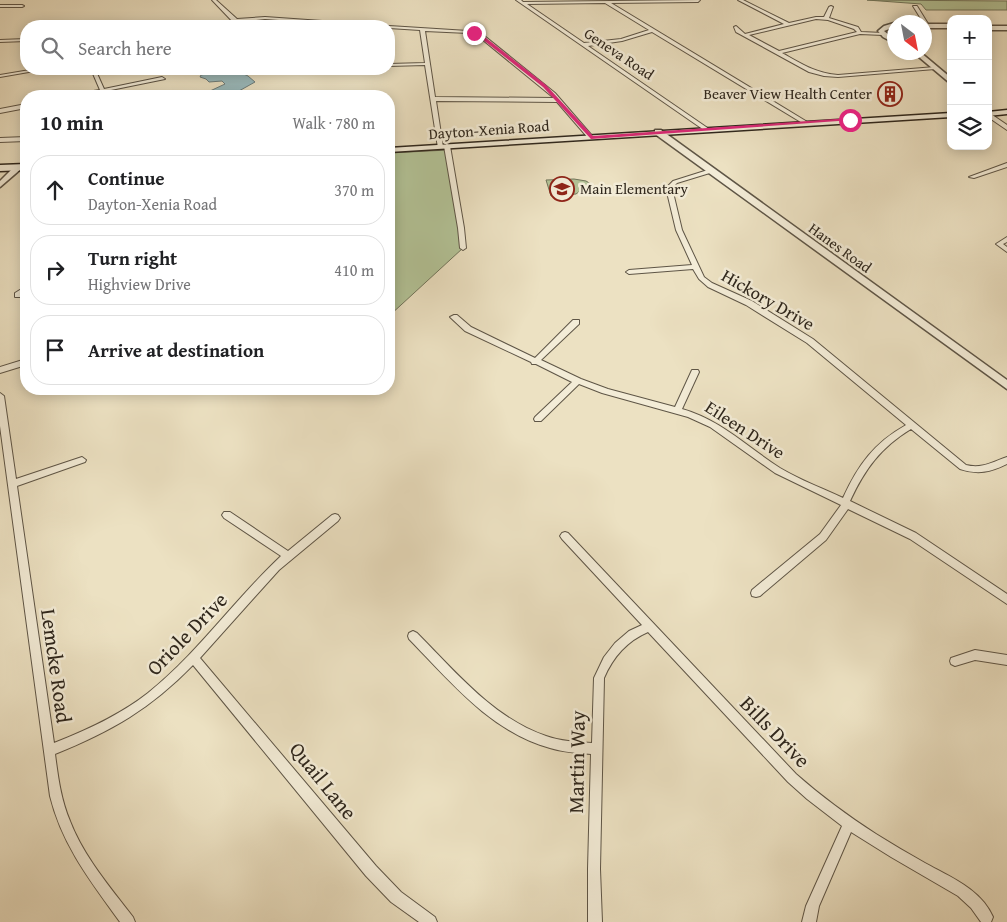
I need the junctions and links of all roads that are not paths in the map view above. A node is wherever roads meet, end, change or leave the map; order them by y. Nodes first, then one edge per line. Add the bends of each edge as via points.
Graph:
1 (214, 0) edge
2 (740, 0) edge
3 (698, 1) edge
4 (520, 2) edge
5 (606, 2) junction
6 (0, 6) edge
7 (22, 6) dead end
8 (831, 7) dead end
9 (915, 7) dead end
10 (920, 15) edge
11 (826, 19) junction
12 (235, 20) edge
13 (246, 20) edge
14 (294, 20) edge
15 (789, 25) junction
16 (887, 26) edge
17 (932, 26) edge
18 (947, 26) edge
19 (395, 27) edge
20 (736, 27) dead end
21 (992, 28) edge
22 (1007, 28) edge
23 (422, 29) junction
24 (653, 30) junction
25 (859, 32) junction
26 (882, 33) junction
27 (745, 35) junction
28 (887, 36) edge
29 (20, 40) edge
30 (0, 41) edge
31 (583, 45) junction
32 (778, 53) junction
33 (926, 60) edge
34 (426, 64) junction
35 (395, 65) edge
36 (935, 68) junction
37 (20, 73) edge
38 (96, 75) edge
39 (0, 76) edge
40 (947, 78) edge
41 (162, 79) dead end
42 (103, 90) edge
43 (116, 90) edge
44 (432, 98) junction
45 (559, 100) junction
46 (20, 107) edge
47 (0, 111) edge
48 (1007, 112) edge
49 (992, 114) edge
50 (947, 115) edge
51 (992, 117) edge
52 (806, 123) junction
53 (1007, 128) edge
54 (706, 129) junction
55 (658, 132) junction
56 (591, 138) junction
57 (20, 139) edge
58 (0, 140) edge
59 (444, 147) junction
60 (395, 150) edge
61 (1007, 165) edge
62 (20, 167) edge
63 (0, 168) edge
64 (20, 169) edge
65 (711, 171) junction
66 (972, 177) dead end
67 (0, 185) edge
68 (1007, 240) edge
69 (462, 248) dead end
70 (1007, 250) edge
71 (694, 267) junction
72 (629, 272) dead end
73 (454, 317) dead end
74 (576, 322) dead end
75 (535, 362) junction
76 (20, 364) edge
77 (0, 370) edge
78 (695, 372) dead end
79 (578, 381) junction
80 (1007, 386) edge
81 (0, 396) edge
82 (677, 411) junction
83 (538, 419) dead end
84 (912, 425) junction
85 (82, 460) dead end
86 (1007, 460) edge
87 (12, 484) junction
88 (846, 503) junction
89 (228, 515) dead end
90 (335, 518) dead end
91 (565, 536) dead end
92 (288, 556) junction
93 (756, 593) dead end
94 (1007, 600) edge
95 (650, 626) junction
96 (413, 636) dead end
97 (193, 657) junction
98 (1007, 660) edge
99 (955, 661) dead end
100 (597, 749) junction
101 (48, 751) junction
102 (848, 825) junction
103 (986, 917) dead end
104 (128, 922) edge
105 (430, 922) edge
106 (595, 922) edge
107 (809, 922) edge

1 - 12 street
2 - 15 street
3 - 5 street
4 - 5 street
4 - 31 street, Geneva Road
5 - 24 street
6 - 7 street
8 - 11 street
9 - 10 street
11 - 15 street via 810,18
11 - 25 street
13 - 14 street
15 - 27 street
16 - 26 street
17 - 18 street
19 - 23 street
20 - 27 street
21 - 22 street
23 - 34 street
23 - 45 street via 480,35
24 - 31 street via 622,40
24 - 52 street
25 - 26 street
25 - 32 street
26 - 28 street
27 - 32 street
29 - 30 street
31 - 54 street, Geneva Road
32 - 36 street via 811,71 829,76
33 - 36 street
34 - 35 street
34 - 44 street
36 - 40 street
37 - 39 street
38 - 42 street
41 - 43 street
44 - 45 street
44 - 59 street
45 - 56 street
46 - 47 street
48 - 49 main road
50 - 52 main road, Dayton-Xenia Road
51 - 53 street
52 - 54 main road, Dayton-Xenia Road
54 - 55 main road, Dayton-Xenia Road
55 - 56 main road, Dayton-Xenia Road
55 - 65 street, Hanes Road
56 - 59 main road, Dayton-Xenia Road
57 - 58 street
59 - 60 main road, Dayton-Xenia Road
59 - 69 street via 460,221
61 - 66 street
62 - 63 main road
64 - 67 street
65 - 71 street, Hickory Drive via 675,182 669,188 679,230
65 - 80 street, Hanes Road
68 - 70 street via 999,244
71 - 72 street
71 - 84 street, Hickory Drive via 710,285 810,341
73 - 75 street, Eileen Drive via 468,329
74 - 75 street
75 - 79 street, Eileen Drive
76 - 77 street
78 - 82 street
79 - 82 street, Eileen Drive
79 - 83 street
81 - 87 street, Lemcke Road
82 - 88 street, Eileen Drive via 713,425 778,471
84 - 86 street, Hickory Drive via 958,464 972,470 989,469
84 - 88 street via 888,439 868,458
85 - 87 street
87 - 101 street, Lemcke Road
88 - 93 street via 823,537
88 - 94 street, Eileen Drive via 913,536
89 - 92 street
90 - 92 street, Oriole Drive
91 - 95 street, Bills Drive
92 - 97 street, Oriole Drive
95 - 100 street, Martin Way via 621,642 602,669 598,688
95 - 102 street, Bills Drive via 792,778
96 - 100 street via 488,709 527,735 548,743
97 - 101 street, Oriole Drive via 163,687 131,711 92,733
97 - 105 street, Quail Lane via 371,871 406,905
98 - 99 street via 974,655
100 - 106 street, Martin Way
101 - 104 street, Lemcke Road via 58,806 75,847
102 - 103 street, Bills Drive via 964,891
102 - 107 street

